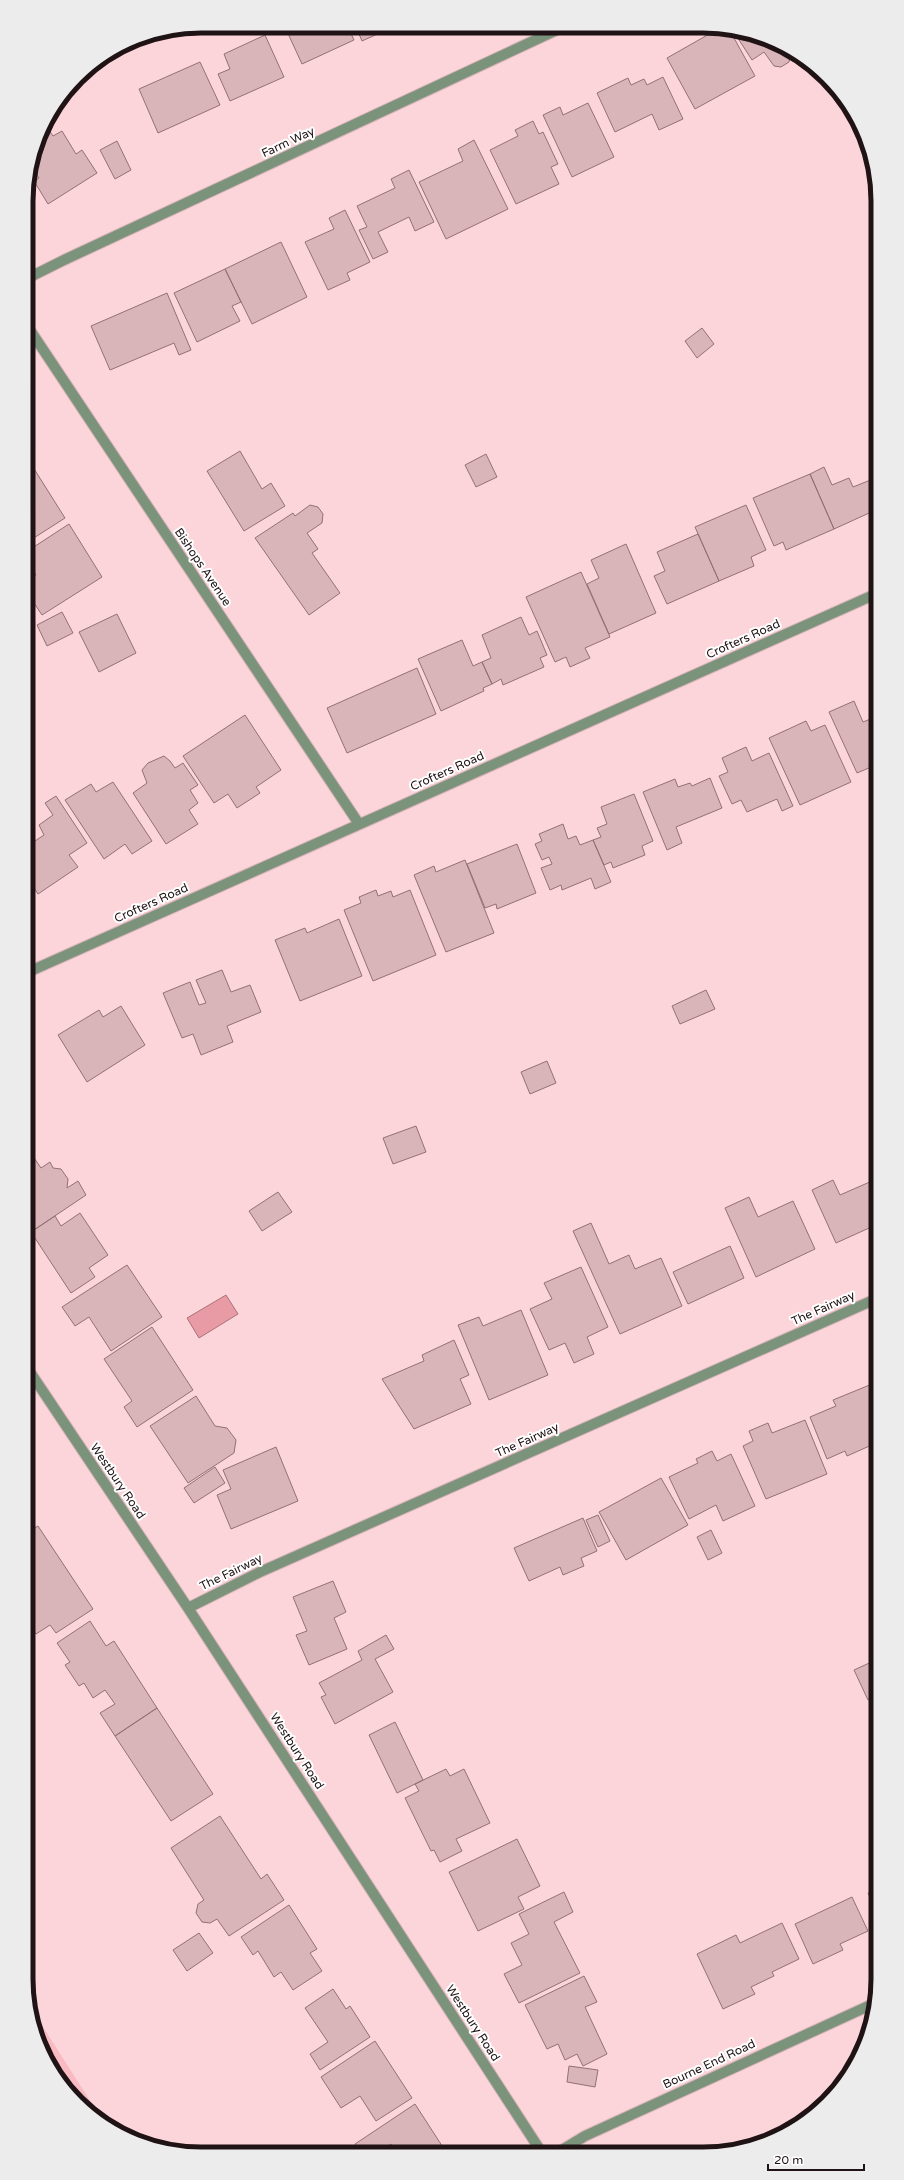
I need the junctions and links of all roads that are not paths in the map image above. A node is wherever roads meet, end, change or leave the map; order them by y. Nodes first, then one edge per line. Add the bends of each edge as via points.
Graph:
1 (550, 33) edge
2 (33, 276) edge
3 (33, 335) edge
4 (871, 596) edge
5 (359, 824) junction
6 (33, 970) edge
7 (871, 1301) edge
8 (33, 1376) edge
9 (188, 1608) junction
10 (869, 2006) edge
11 (538, 2147) edge
12 (566, 2147) edge

1 - 2 street, Farm Way
3 - 5 street, Bishops Avenue
4 - 5 street, Crofters Road
5 - 6 street, Crofters Road
7 - 9 street, The Fairway via 260,1572
8 - 9 street, Westbury Road
9 - 11 street, Westbury Road
10 - 12 street, Bourne End Road via 585,2136

